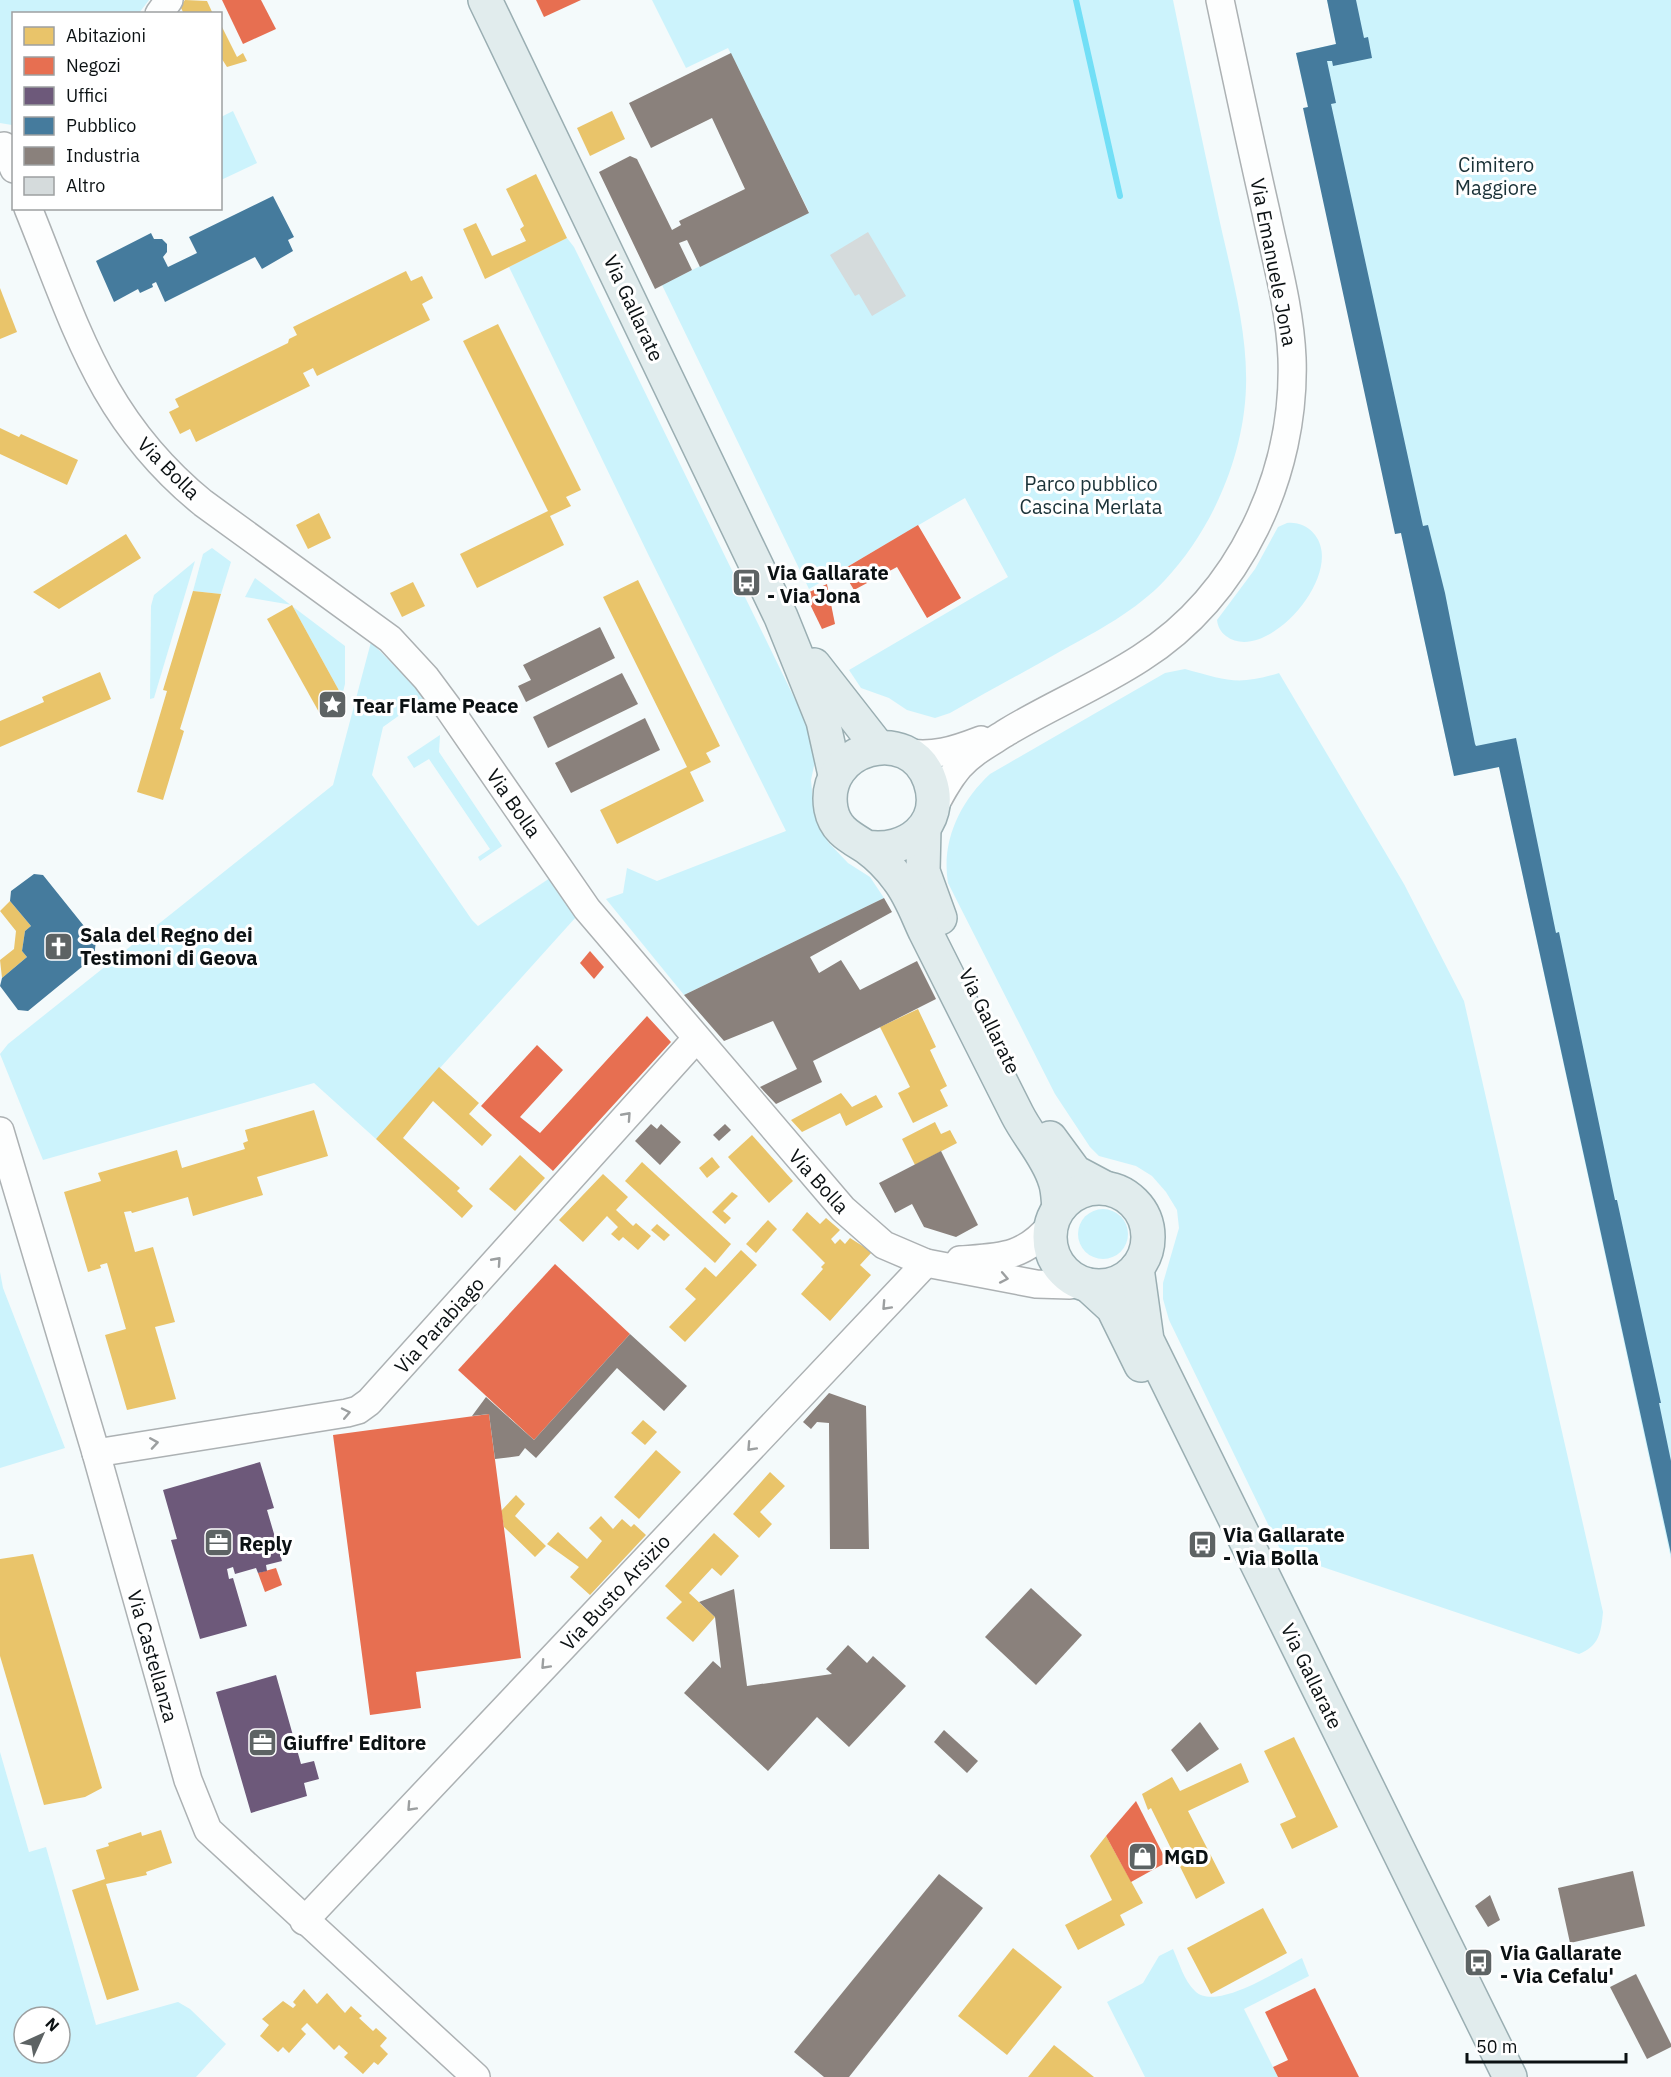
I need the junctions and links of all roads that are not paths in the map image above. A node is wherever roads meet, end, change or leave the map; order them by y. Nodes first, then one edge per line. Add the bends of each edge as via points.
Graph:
1 (485, 0) edge
2 (1220, 0) edge
3 (29, 210) edge
4 (781, 617) junction
5 (1016, 727) junction
6 (891, 750) junction
7 (835, 775) junction
8 (927, 821) junction
9 (866, 847) junction
10 (696, 1039) junction
11 (0, 1131) edge
12 (1105, 1188) junction
13 (1055, 1216) junction
14 (926, 1263) junction
15 (1137, 1268) junction
16 (1084, 1284) junction
17 (96, 1453) junction
18 (304, 1921) junction
19 (476, 2077) edge
20 (1488, 2077) edge
21 (1510, 2077) edge

1 - 4 main road, Via Gallarate
2 - 5 street, Via Emanuele Jona via 1288,321 1292,388 1276,476 1241,553 1191,617 1142,657
3 - 10 street, Via Bolla via 88,359 127,424 175,479 403,652 449,709 579,898
4 - 6 main road, Via Gallarate via 844,706
4 - 7 main road, Via Gallarate via 823,721
5 - 6 street, Via Emanuele Jona via 951,751 926,755
5 - 8 street, Via Emanuele Jona via 959,767
6 - 7 main road via 854,756
6 - 8 main road, Via Gallarate via 922,767 930,781 933,797
7 - 9 main road, Via Gallarate via 830,792 831,810 850,839
8 - 9 main road via 912,839 898,847
8 - 12 main road, Via Gallarate via 923,871 930,898 1035,1116 1075,1172
9 - 13 main road, Via Gallarate via 901,882 1019,1117 1055,1180
10 - 14 street, Via Bolla via 843,1209 884,1245
17 -> 10 street, Via Parabiago via 347,1413 369,1402
11 - 17 street, Via Castellanza
12 - 13 main road via 1079,1192
12 - 15 main road, Via Gallarate via 1129,1198 1145,1219 1148,1245
13 - 14 street, Via Bolla via 1038,1242 1011,1256
13 - 16 main road, Via Gallarate via 1050,1244 1055,1260 1065,1273
14 -> 16 street, Via Bolla via 1036,1284
14 -> 18 street, Via Busto Arsizio
15 - 16 main road via 1115,1284
15 - 21 main road, Via Gallarate via 1147,1340
16 - 20 main road, Via Gallarate via 1113,1308
17 - 18 street, Via Castellanza via 188,1780 208,1830
18 - 19 street, Via Castellanza

